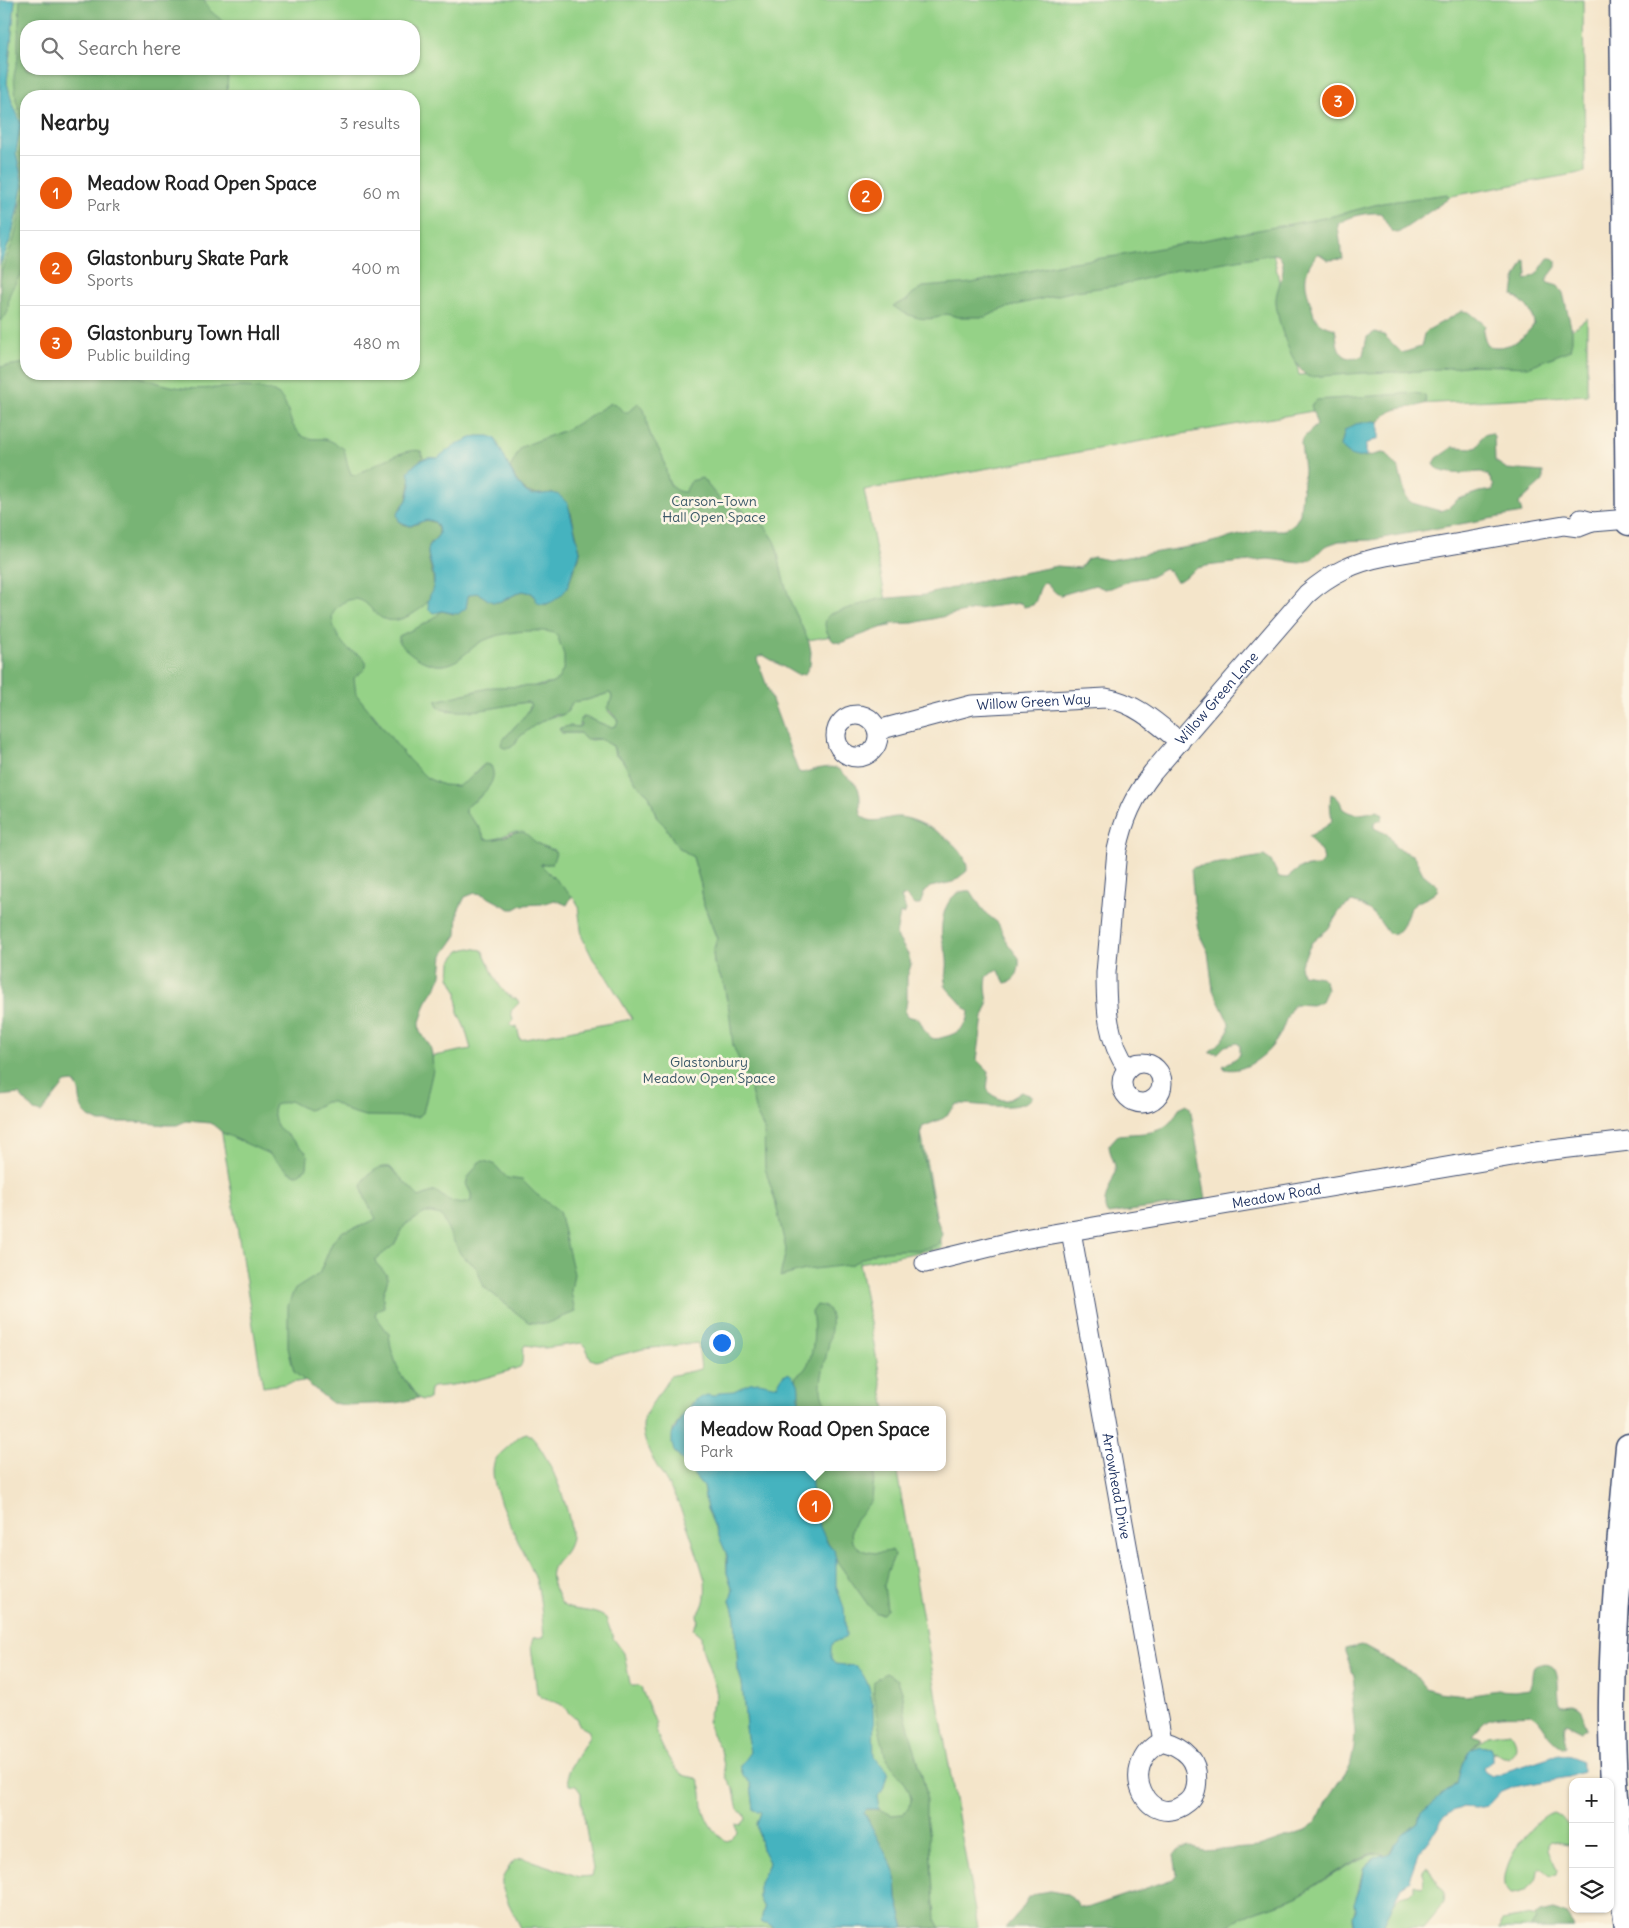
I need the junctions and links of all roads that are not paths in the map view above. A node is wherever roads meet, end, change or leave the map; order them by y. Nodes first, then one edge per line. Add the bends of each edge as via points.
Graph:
1 (1623, 0) edge
2 (1629, 521) edge
3 (878, 730) dead end
4 (1180, 742) junction
5 (1128, 1069) dead end
6 (1629, 1141) edge
7 (1071, 1231) junction
8 (925, 1263) dead end
9 (1629, 1447) edge
10 (1162, 1741) dead end
11 (1628, 1928) edge

1 - 2 main road
2 - 4 street, Willow Green Lane via 1564,526 1368,559 1342,569 1307,594
3 - 4 street, Willow Green Way via 972,705 1100,697 1129,704
4 - 5 street, Willow Green Lane via 1133,800 1117,850 1106,993 1110,1034
6 - 7 street, Meadow Road via 1551,1150
7 - 8 street, Meadow Road
7 - 10 street, Arrowhead Drive
9 - 11 main road via 1618,1560 1612,1702 1612,1765

